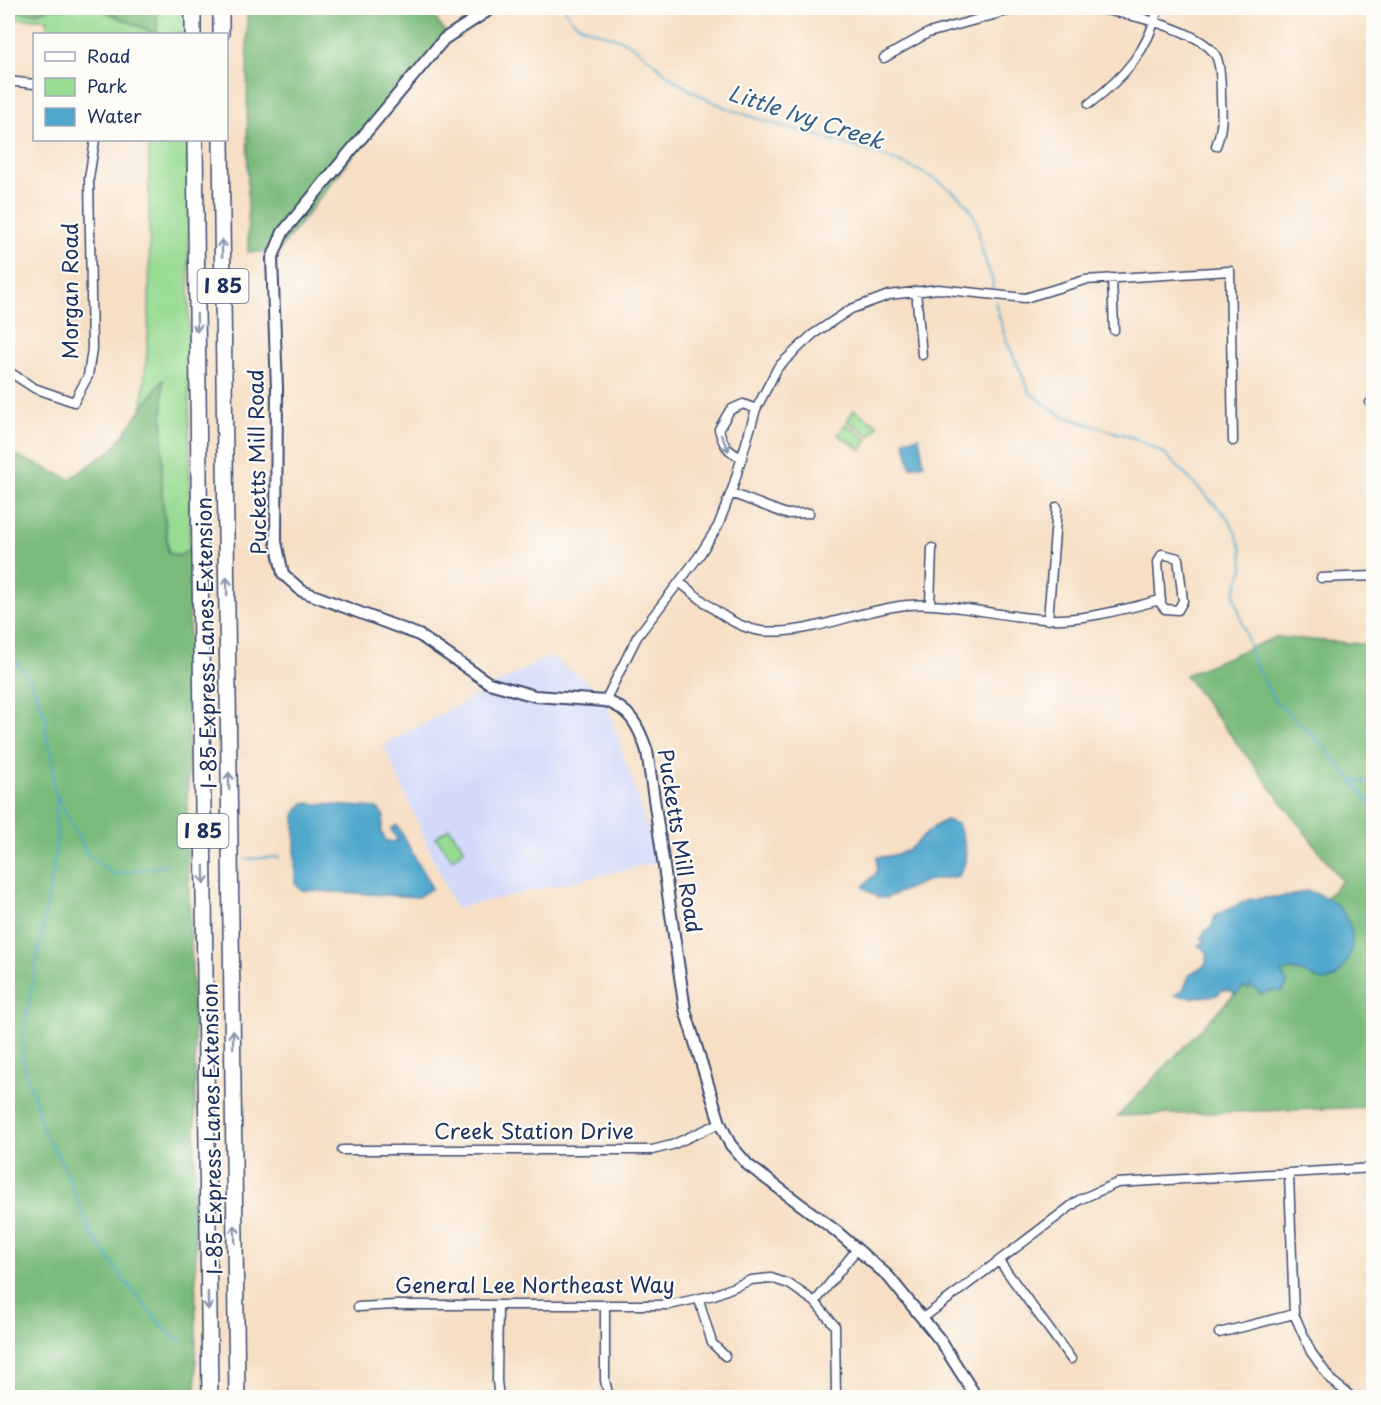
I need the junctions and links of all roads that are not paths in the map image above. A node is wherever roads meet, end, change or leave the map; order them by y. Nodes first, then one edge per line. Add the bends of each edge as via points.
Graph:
1 (193, 8) edge
2 (221, 8) edge
3 (492, 8) edge
4 (1018, 8) edge
5 (1089, 8) edge
6 (1158, 8) edge
7 (1155, 21) junction
8 (193, 33) edge
9 (221, 33) edge
10 (884, 58) dead end
11 (8, 81) edge
12 (33, 84) edge
13 (1089, 105) dead end
14 (95, 141) edge
15 (195, 141) edge
16 (220, 141) edge
17 (1216, 146) dead end
18 (1112, 278) junction
19 (916, 291) junction
20 (1114, 330) dead end
21 (922, 355) dead end
22 (8, 371) edge
23 (756, 409) junction
24 (1233, 441) dead end
25 (742, 458) junction
26 (730, 493) junction
27 (1057, 507) dead end
28 (809, 513) dead end
29 (932, 548) dead end
30 (1374, 576) edge
31 (1321, 578) dead end
32 (679, 582) junction
33 (1161, 600) junction
34 (930, 605) junction
35 (1048, 620) junction
36 (604, 701) junction
37 (720, 1123) junction
38 (342, 1150) dead end
39 (1374, 1168) edge
40 (1289, 1175) junction
41 (856, 1249) junction
42 (999, 1261) junction
43 (699, 1300) junction
44 (815, 1302) junction
45 (498, 1305) junction
46 (605, 1305) junction
47 (358, 1307) dead end
48 (1294, 1314) junction
49 (923, 1318) junction
50 (1219, 1333) dead end
51 (725, 1356) dead end
52 (1071, 1359) dead end
53 (1343, 1389) junction
54 (210, 1398) edge
55 (237, 1398) edge
56 (499, 1398) edge
57 (609, 1398) edge
58 (836, 1398) edge
59 (977, 1398) edge
60 (1336, 1398) edge
61 (1353, 1398) edge

1 - 8 highway
2 - 9 highway
3 - 36 street, Pucketts Mill Road via 444,39 283,232 272,259 278,560 283,574 302,591 419,635 489,683 536,696
4 - 10 street via 928,33
5 - 7 street
6 - 7 street
7 - 13 street via 1132,66
7 - 17 street via 1198,41 1216,57 1223,127
11 - 12 street
14 - 22 street, Morgan Road via 89,178 92,349 85,383 74,402 34,388
15 -> 54 highway, I-85 Express Lanes Extension / I 85
55 -> 16 highway, I-85 Express Lanes Extension / I 85
18 - 19 street via 1084,280 1024,298 938,289
18 - 20 street
18 - 24 street via 1230,271
19 - 21 street
19 - 23 street via 889,295 851,309 812,335 778,367
23 - 25 street
23 -> 25 street via 742,404 730,410 719,429 729,453
25 - 26 street
26 - 28 street via 786,514
26 - 32 street via 718,526
27 - 35 street
29 - 34 street
30 - 31 street
32 - 34 street via 728,619 758,631 784,632 907,605
32 - 36 street via 637,638
33 - 33 street via 1165,609 1172,611 1178,610 1183,601 1179,558 1170,554 1162,554 1158,562
33 - 35 street via 1082,618
34 - 35 street
36 - 37 street, Pucketts Mill Road via 630,715 647,751 685,1010
37 - 38 street, Creek Station Drive via 652,1150
37 - 41 street, Pucketts Mill Road via 730,1144 748,1165
39 - 40 street
40 - 42 street via 1117,1183 1079,1200
40 - 48 street
41 - 44 street
41 - 49 street, Pucketts Mill Road via 888,1276
42 - 49 street
42 - 52 street
43 - 44 street, General Lee Northeast Way via 752,1280 771,1278 789,1284
43 - 46 street, General Lee Northeast Way via 669,1305
43 - 51 street via 712,1343
44 - 58 street, General Lee Northeast Way via 835,1326
45 - 46 street, General Lee Northeast Way
45 - 47 street, General Lee Northeast Way
45 - 56 street
46 - 57 street via 605,1380
48 - 50 street
48 - 53 street via 1311,1352 1331,1380
49 - 59 street, Pucketts Mill Road
53 - 60 street
53 - 61 street

